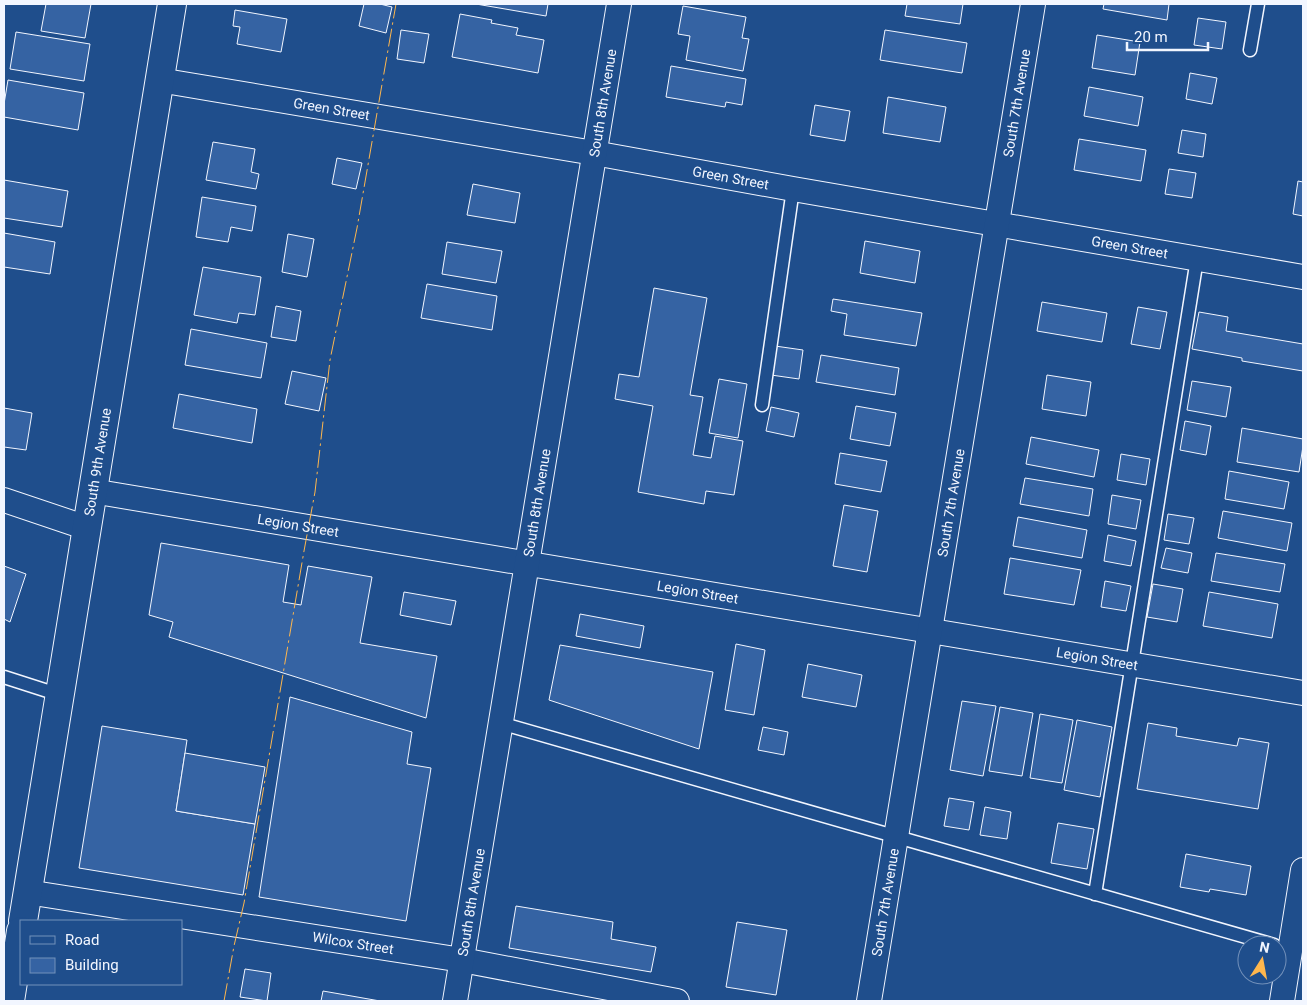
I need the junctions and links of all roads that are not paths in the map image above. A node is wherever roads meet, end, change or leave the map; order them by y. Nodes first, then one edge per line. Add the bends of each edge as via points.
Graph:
1 (172, 4) edge
2 (619, 4) edge
3 (1033, 4) edge
4 (1258, 4) edge
5 (1250, 50) dead end
6 (159, 80) junction
7 (594, 153) junction
8 (793, 189) junction
9 (997, 224) junction
10 (1197, 259) junction
11 (1303, 277) edge
12 (762, 405) dead end
13 (92, 491) junction
14 (4, 500) edge
15 (86, 528) junction
16 (527, 563) junction
17 (930, 631) junction
18 (1132, 664) junction
19 (4, 677) edge
20 (1303, 693) edge
21 (60, 695) junction
22 (500, 723) junction
23 (896, 836) junction
24 (1303, 870) edge
25 (28, 892) junction
26 (1095, 894) junction
27 (23, 920) edge
28 (20, 936) edge
29 (1237, 936) edge
30 (1287, 946) edge
31 (462, 960) junction
32 (1283, 985) edge
33 (10, 1001) edge
34 (455, 1001) edge
35 (677, 1001) edge
36 (869, 1001) edge
37 (1282, 1001) edge

1 - 6 street, South 9th Avenue
2 - 7 street, South 8th Avenue
3 - 9 street, South 7th Avenue
4 - 5 lane
6 - 7 street, Green Street
6 - 13 street, South 9th Avenue
7 - 8 street, Green Street
7 - 16 street, South 8th Avenue
8 - 9 street, Green Street
8 - 12 lane
9 - 10 street, Green Street
9 - 17 street, South 7th Avenue
10 - 11 street, Green Street
10 - 18 lane
13 - 15 street, South 9th Avenue
13 - 16 street, Legion Street
14 - 15 street
15 - 21 street, South 9th Avenue
16 - 17 street, Legion Street
16 - 22 street, South 8th Avenue
17 - 18 street, Legion Street
17 - 23 street, South 7th Avenue
18 - 20 street, Legion Street
18 - 26 lane
19 - 21 lane
21 - 25 street, South 9th Avenue
22 - 23 lane
22 - 31 street, South 8th Avenue
23 - 26 lane
23 - 36 street, South 7th Avenue
24 - 30 street
25 - 27 street, South 9th Avenue
25 - 31 street, Wilcox Street
26 - 29 lane
28 - 33 street
31 - 34 street, South 8th Avenue
31 - 35 street, Wilcox Street
32 - 37 street

